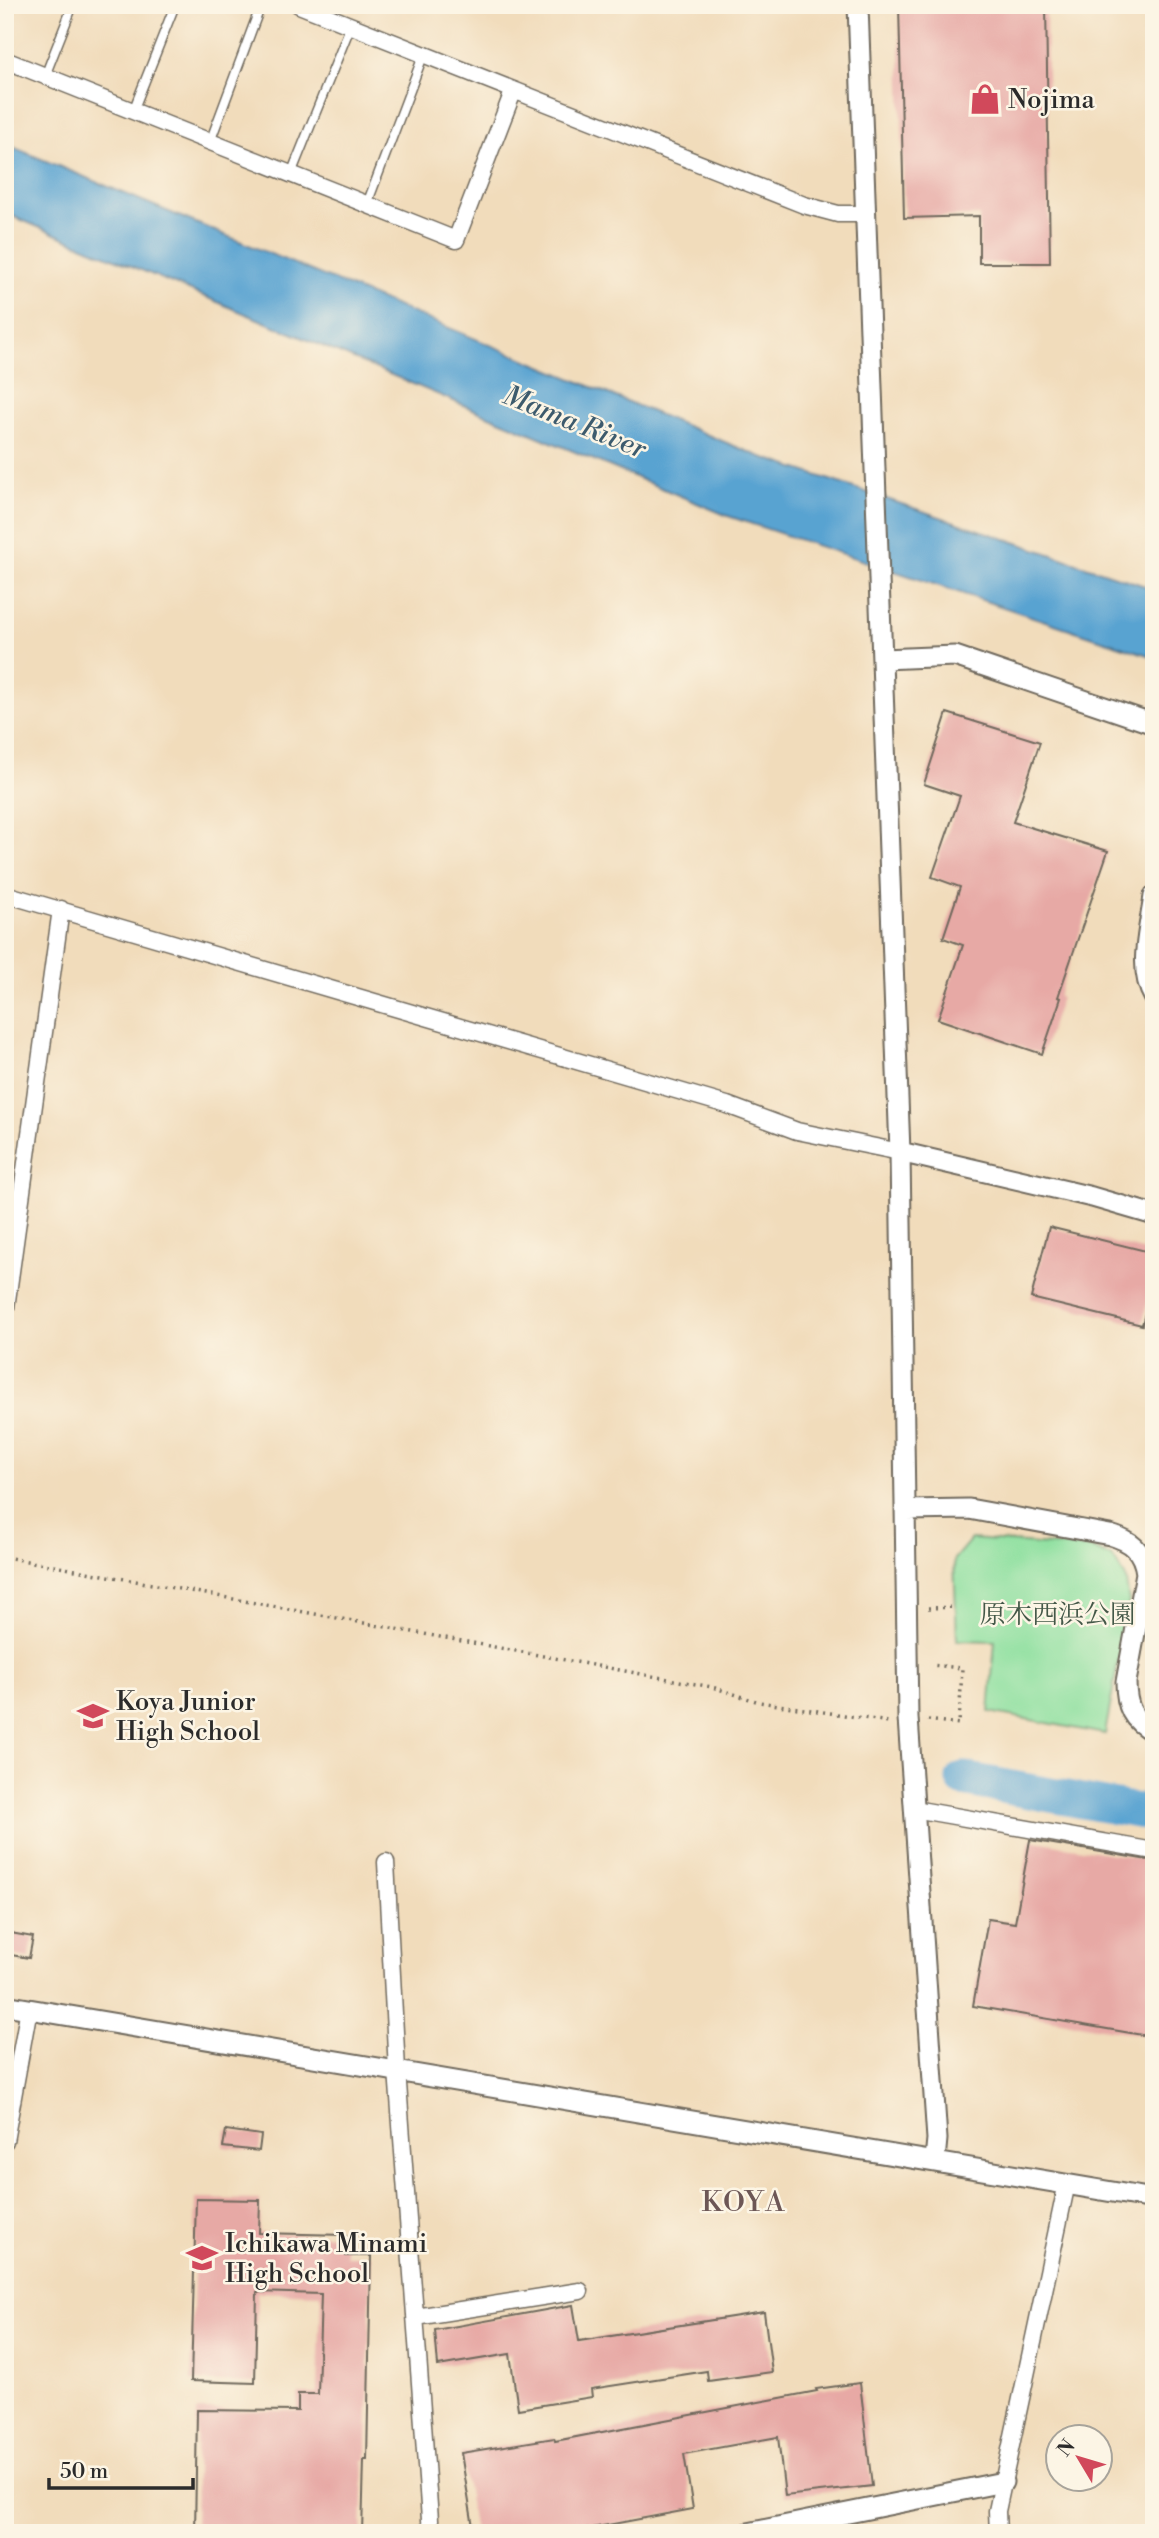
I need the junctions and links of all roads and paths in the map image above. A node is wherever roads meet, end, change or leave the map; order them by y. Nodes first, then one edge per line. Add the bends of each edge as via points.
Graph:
1 (73, 5) edge
2 (175, 5) edge
3 (261, 5) edge
4 (299, 5) edge
5 (858, 5) edge
6 (351, 25) junction
7 (423, 56) junction
8 (5, 60) edge
9 (45, 76) junction
10 (513, 92) junction
11 (132, 111) junction
12 (210, 142) junction
13 (291, 174) junction
14 (367, 204) junction
15 (866, 214) junction
16 (883, 659) junction
17 (1154, 724) edge
18 (5, 894) edge
19 (1154, 896) edge
20 (61, 909) junction
21 (1154, 997) edge
22 (900, 1152) junction
23 (1154, 1214) edge
24 (5, 1314) edge
25 (906, 1510) junction
26 (5, 1557) edge
27 (956, 1606) dead end
28 (929, 1608) dead end
29 (931, 1665) dead end
30 (908, 1721) junction
31 (1154, 1732) edge
32 (914, 1809) junction
33 (1154, 1851) edge
34 (386, 1862) dead end
35 (5, 2004) edge
36 (29, 2008) junction
37 (397, 2070) junction
38 (5, 2141) edge
39 (935, 2160) junction
40 (1066, 2183) junction
41 (1154, 2199) edge
42 (580, 2291) dead end
43 (416, 2316) junction
44 (1003, 2482) junction
45 (431, 2533) edge
46 (748, 2533) edge
47 (998, 2533) edge

1 - 9 lane
2 - 11 lane
3 - 12 lane
4 - 6 street
5 - 15 street
6 - 7 street
6 - 13 lane
7 - 10 street
7 - 14 lane
8 - 9 street
9 - 11 street
10 - 14 street via 456,240
10 - 15 street via 813,208
11 - 12 street
12 - 13 street
13 - 14 street
15 - 16 street
16 - 17 street via 955,656
16 - 22 street
18 - 20 street
19 - 21 street via 1145,971
20 - 22 street via 727,1105 797,1131
20 - 24 street
22 - 23 street
22 - 25 street
25 - 30 street
25 - 31 street via 981,1511 1110,1535 1138,1548 1146,1573 1126,1697 1130,1712
26 - 30 path via 712,1687 759,1702
27 - 28 path
29 - 30 path via 962,1668 959,1724
30 - 32 street
32 - 33 street
32 - 39 street
34 - 37 street
35 - 36 street
36 - 37 street
36 - 38 street
37 - 39 street
37 - 43 street
39 - 40 street
40 - 41 street
40 - 44 street
42 - 43 street
43 - 45 street
44 - 46 street
44 - 47 street

